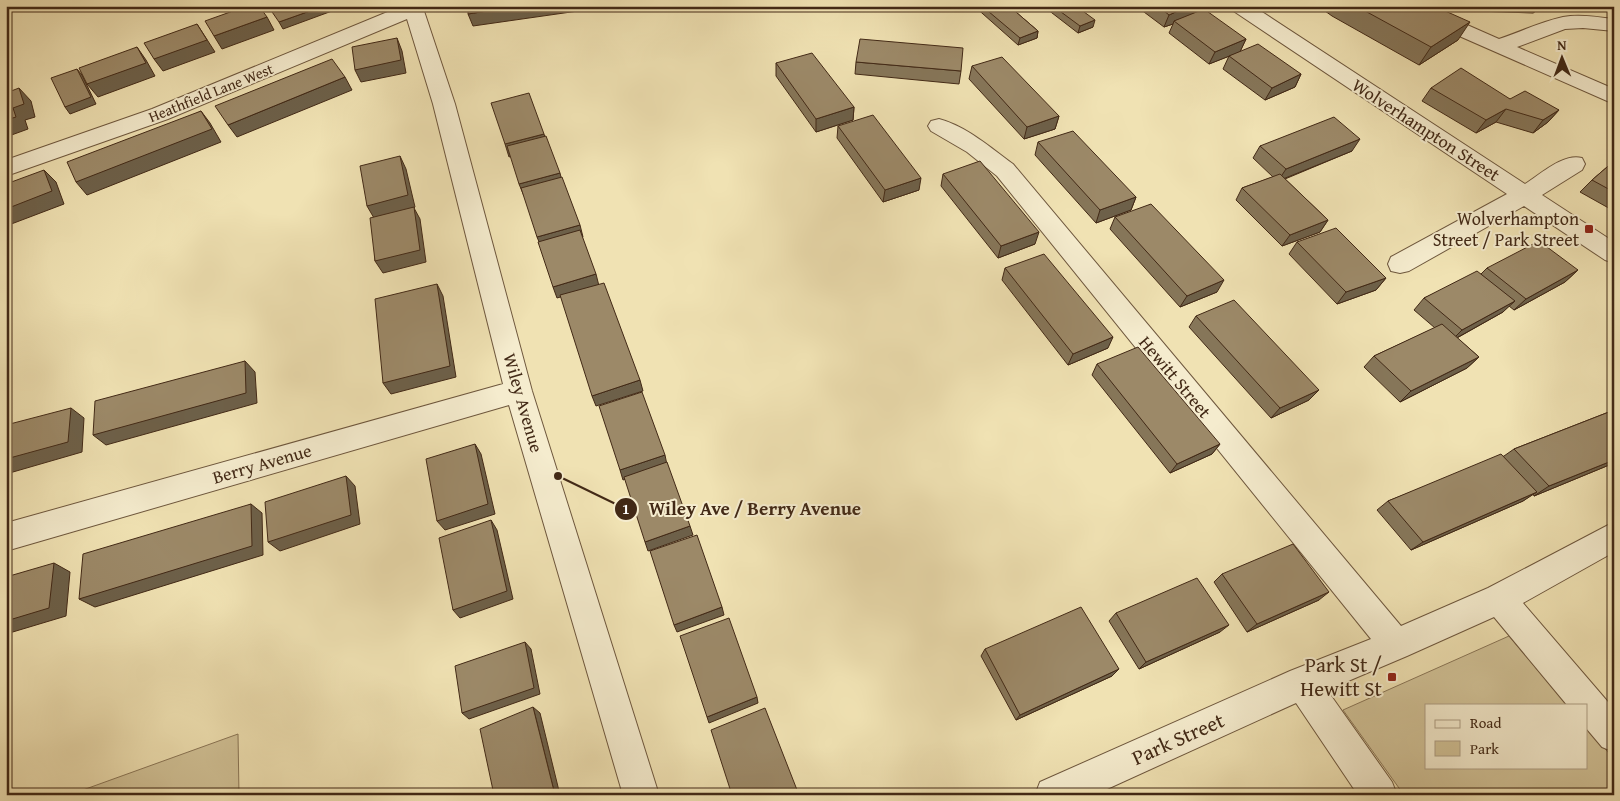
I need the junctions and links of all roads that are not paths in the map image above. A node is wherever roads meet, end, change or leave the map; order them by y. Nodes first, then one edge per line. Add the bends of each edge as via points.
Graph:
1 (1239, 6) edge
2 (1407, 6) edge
3 (416, 7) edge
4 (1614, 25) edge
5 (1497, 46) junction
6 (1614, 97) edge
7 (939, 126) dead end
8 (1574, 164) dead end
9 (6, 168) edge
10 (1525, 195) junction
11 (1614, 254) edge
12 (1400, 264) dead end
13 (518, 391) junction
14 (1614, 536) edge
15 (6, 537) edge
16 (1499, 599) junction
17 (1396, 645) junction
18 (1302, 683) junction
19 (1588, 704) edge
20 (1588, 704) edge
21 (1614, 735) edge
22 (641, 795) edge
23 (1053, 795) edge
24 (1379, 795) edge

1 - 10 street, Wolverhampton Street
2 - 5 street
3 - 9 street, Heathfield Lane West via 160,114
3 - 13 street, Wiley Avenue
4 - 5 street via 1564,23
5 - 6 street
7 - 17 street, Hewitt Street via 975,147 1004,170
8 - 10 street
10 - 11 street, Wolverhampton Street
10 - 12 street
13 - 15 street, Berry Avenue
13 - 22 street, Wiley Avenue
14 - 16 street, Park Street
16 - 17 street, Park Street
16 - 20 street
17 - 18 street, Park Street
18 - 23 street, Park Street
18 - 24 street
19 - 21 street

